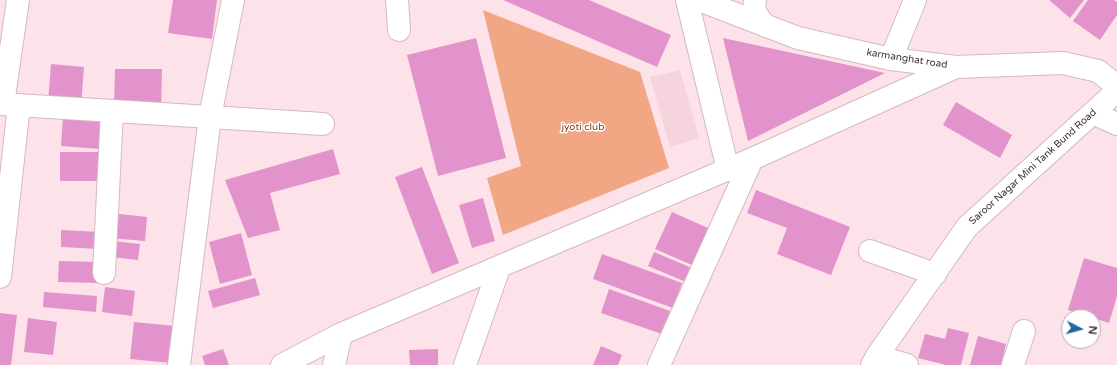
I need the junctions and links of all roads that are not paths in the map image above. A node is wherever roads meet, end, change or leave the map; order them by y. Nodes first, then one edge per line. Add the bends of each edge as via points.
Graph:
1 (18, 0) edge
2 (233, 0) edge
3 (397, 0) edge
4 (686, 0) edge
5 (699, 0) edge
6 (755, 0) edge
7 (915, 0) edge
8 (766, 26) junction
9 (400, 30) dead end
10 (892, 59) junction
11 (956, 67) junction
12 (1117, 86) edge
13 (1117, 91) edge
14 (7, 104) edge
15 (112, 111) junction
16 (1093, 113) junction
17 (210, 117) junction
18 (323, 124) dead end
19 (1117, 124) edge
20 (752, 159) junction
21 (728, 170) junction
22 (870, 251) dead end
23 (498, 268) junction
24 (104, 273) dead end
25 (935, 274) junction
26 (0, 277) edge
27 (1024, 331) dead end
28 (341, 334) junction
29 (875, 360) edge
30 (179, 365) edge
31 (282, 365) edge
32 (334, 365) edge
33 (465, 365) edge
34 (659, 365) edge
35 (907, 365) edge
36 (1013, 365) edge

1 - 14 street
2 - 17 street
3 - 9 street
4 - 21 street
5 - 8 street, karmanghat road
6 - 8 street via 754,10
7 - 10 street
8 - 10 street, karmanghat road via 798,38
10 - 11 street, karmanghat road
11 - 12 street, karmanghat road via 1063,63 1098,71
11 - 20 street
13 - 16 street, Saroor Nagar Mini Tank Bund Road
14 - 15 street
14 - 26 street
15 - 17 street
15 - 24 street
16 - 19 street
16 - 25 street, Saroor Nagar Mini Tank Bund Road via 967,227
17 - 18 street
17 - 30 street
20 - 21 street
20 - 34 street
21 - 23 street
22 - 25 street
23 - 28 street
23 - 33 street
25 - 29 street, Saroor Nagar Mini Tank Bund Road
27 - 36 street
28 - 31 street
28 - 32 street
29 - 35 street

